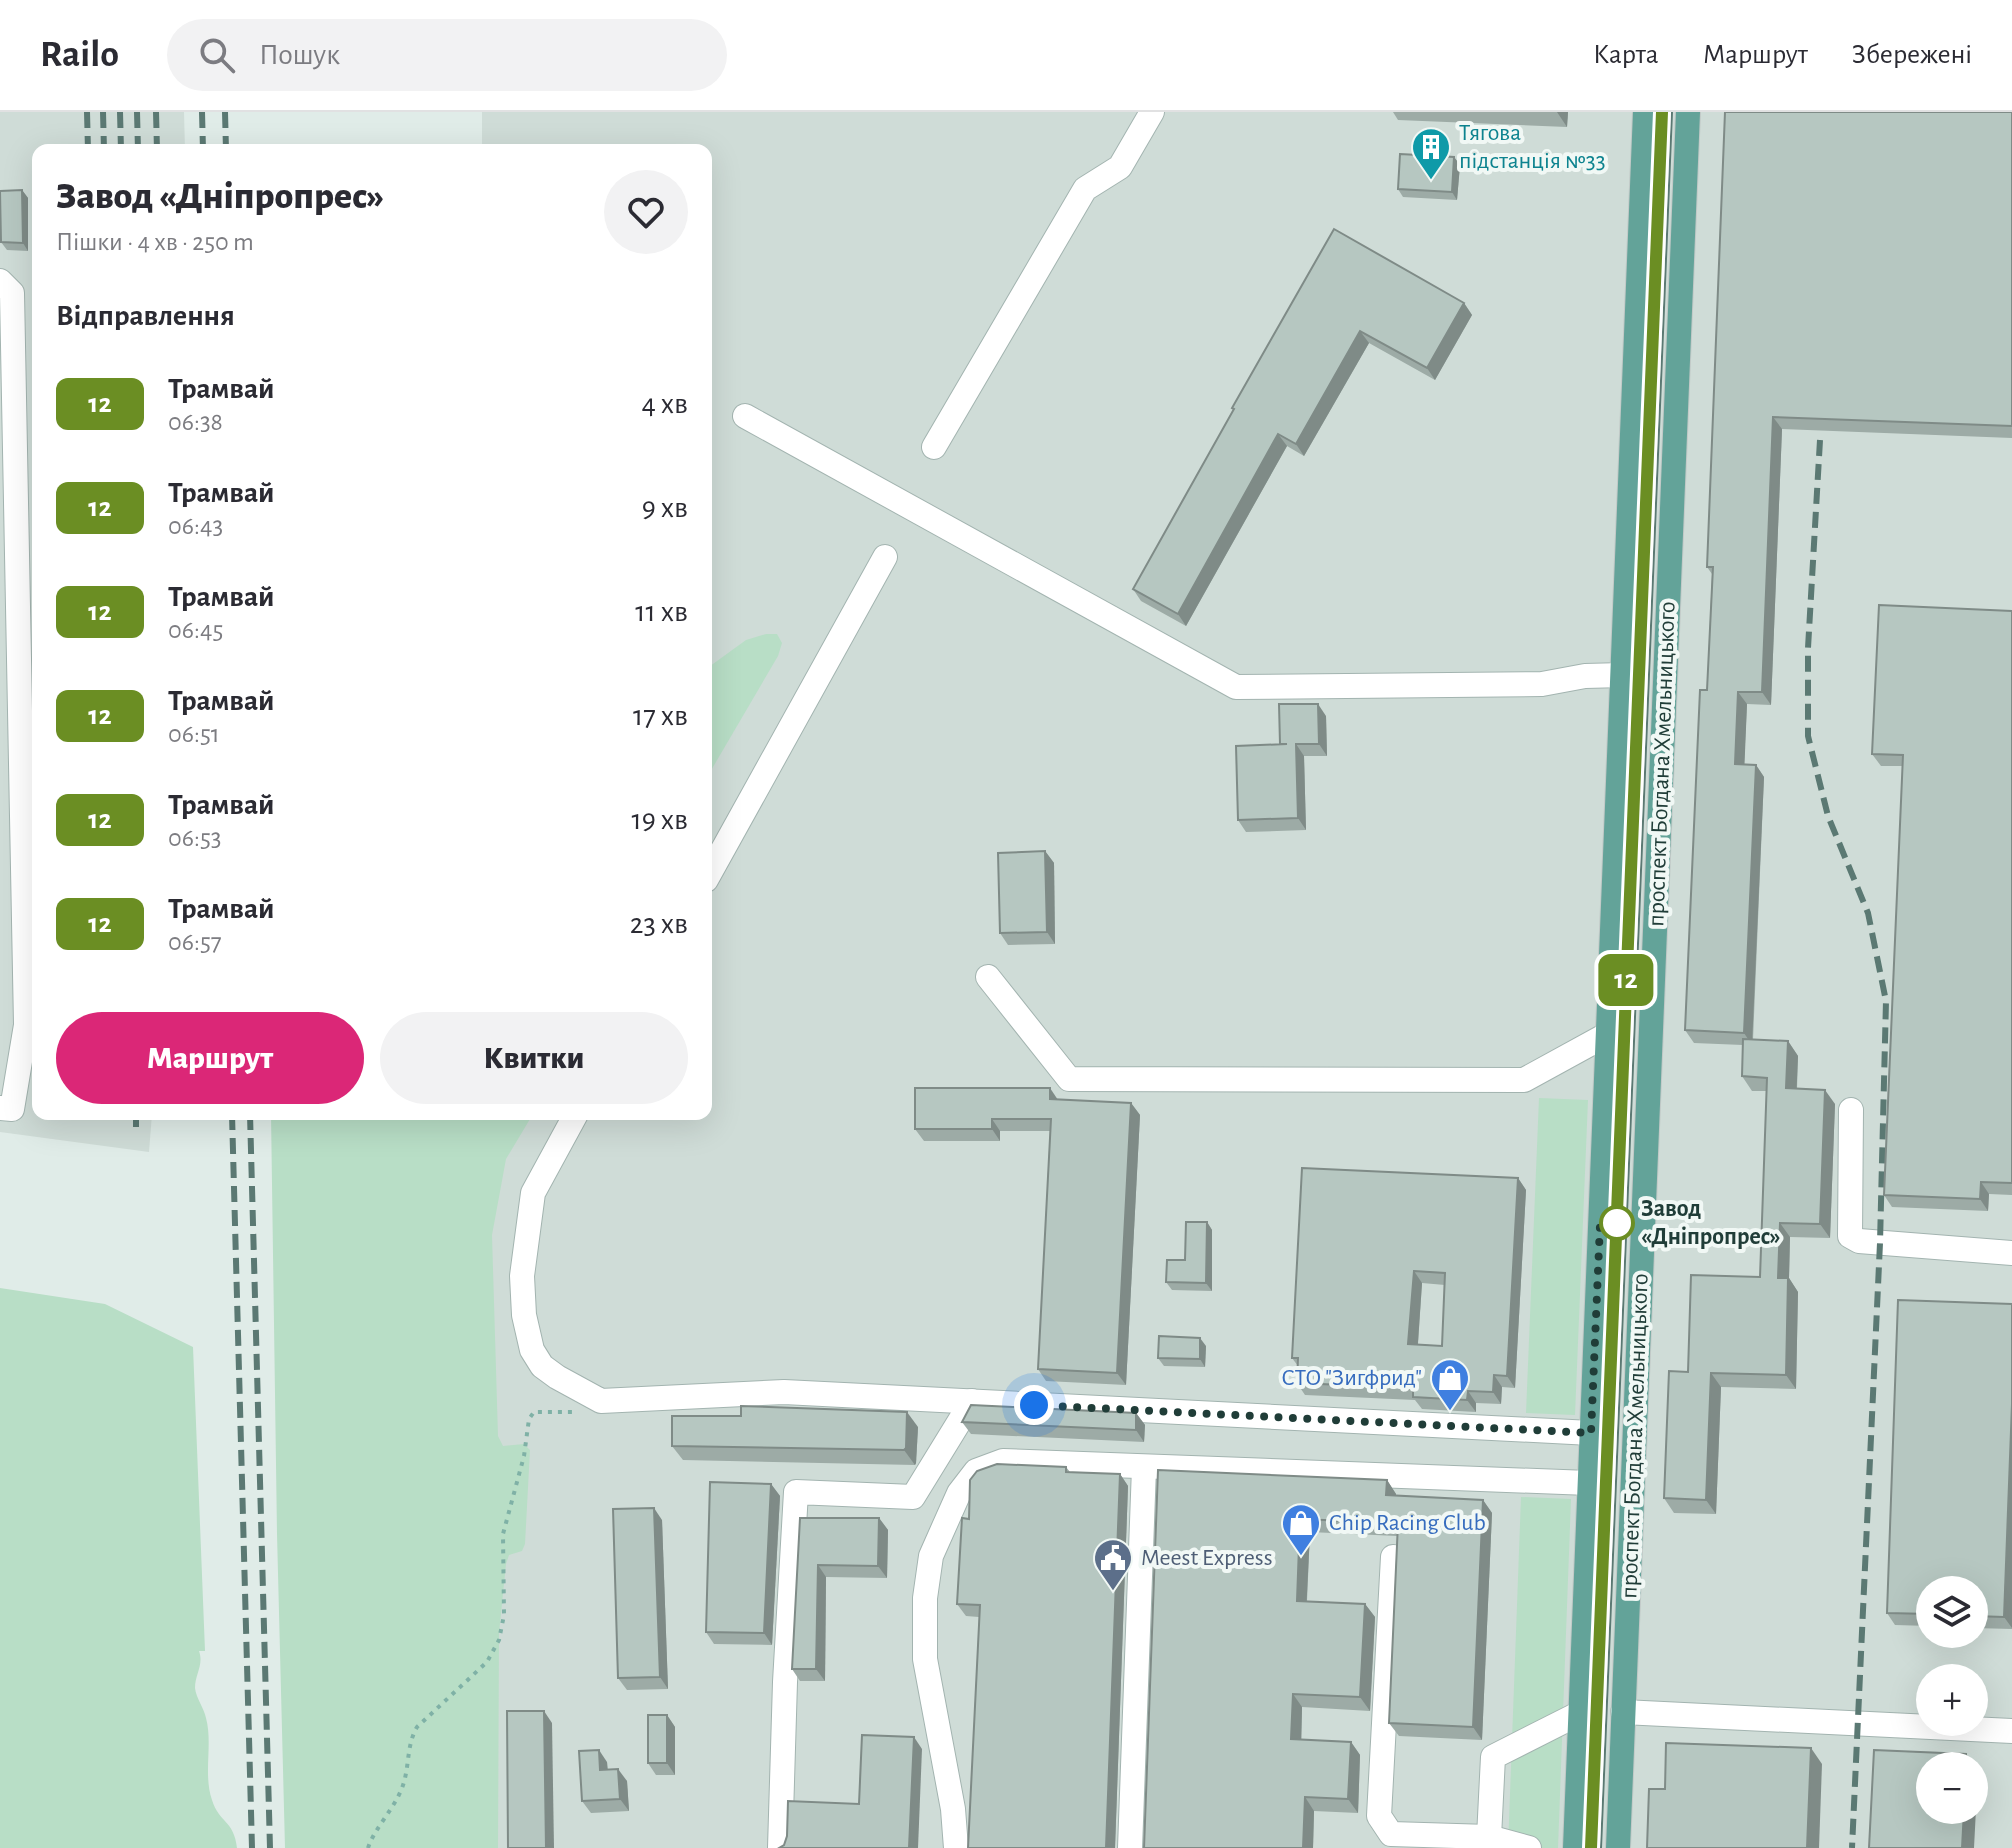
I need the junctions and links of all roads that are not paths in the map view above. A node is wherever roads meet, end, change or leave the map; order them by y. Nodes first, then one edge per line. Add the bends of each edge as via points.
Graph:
1 (1152, 112) edge
2 (1645, 112) edge
3 (1688, 112) edge
4 (0, 281) edge
5 (745, 416) dead end
6 (934, 447) dead end
7 (885, 557) dead end
8 (1623, 675) junction
9 (712, 869) edge
10 (988, 977) dead end
11 (1608, 1034) junction
12 (0, 1108) edge
13 (1851, 1110) dead end
14 (573, 1120) edge
15 (2012, 1253) edge
16 (972, 1401) junction
17 (1591, 1433) junction
18 (1144, 1468) junction
19 (1589, 1483) junction
20 (1393, 1557) edge
21 (1623, 1712) junction
22 (1580, 1713) junction
23 (2012, 1731) edge
24 (1489, 1837) junction
25 (780, 1848) edge
26 (956, 1848) edge
27 (1130, 1848) edge
28 (1529, 1848) edge
29 (1575, 1848) edge
30 (1618, 1848) edge

1 - 6 lane via 1120,167 1085,189
2 - 8 main road, проспект Богдана Хмельницького
3 - 21 main road, проспект Богдана Хмельницького
4 - 12 lane via 12,293 26,1025 12,1109
5 - 8 lane via 1236,687 1542,684
7 - 9 lane
8 - 11 main road, проспект Богдана Хмельницького
10 - 11 lane via 1069,1079 1524,1080
11 - 17 main road, проспект Богдана Хмельницького
13 - 15 lane via 1850,1236 1859,1241
14 - 16 lane via 533,1193 522,1276 524,1315 532,1350 542,1366 601,1401 784,1392
16 - 17 lane
16 - 25 lane via 913,1497 796,1492
17 - 19 main road, проспект Богдана Хмельницького
18 - 19 lane
18 - 26 lane via 1003,1461 976,1471 959,1493 931,1556 925,1613 925,1659
18 - 27 lane
19 - 22 main road, проспект Богдана Хмельницького
20 - 24 lane via 1379,1816 1391,1834
21 - 23 lane
21 - 30 main road, проспект Богдана Хмельницького
22 - 24 lane via 1493,1757
22 - 29 main road, проспект Богдана Хмельницького
24 - 28 lane

